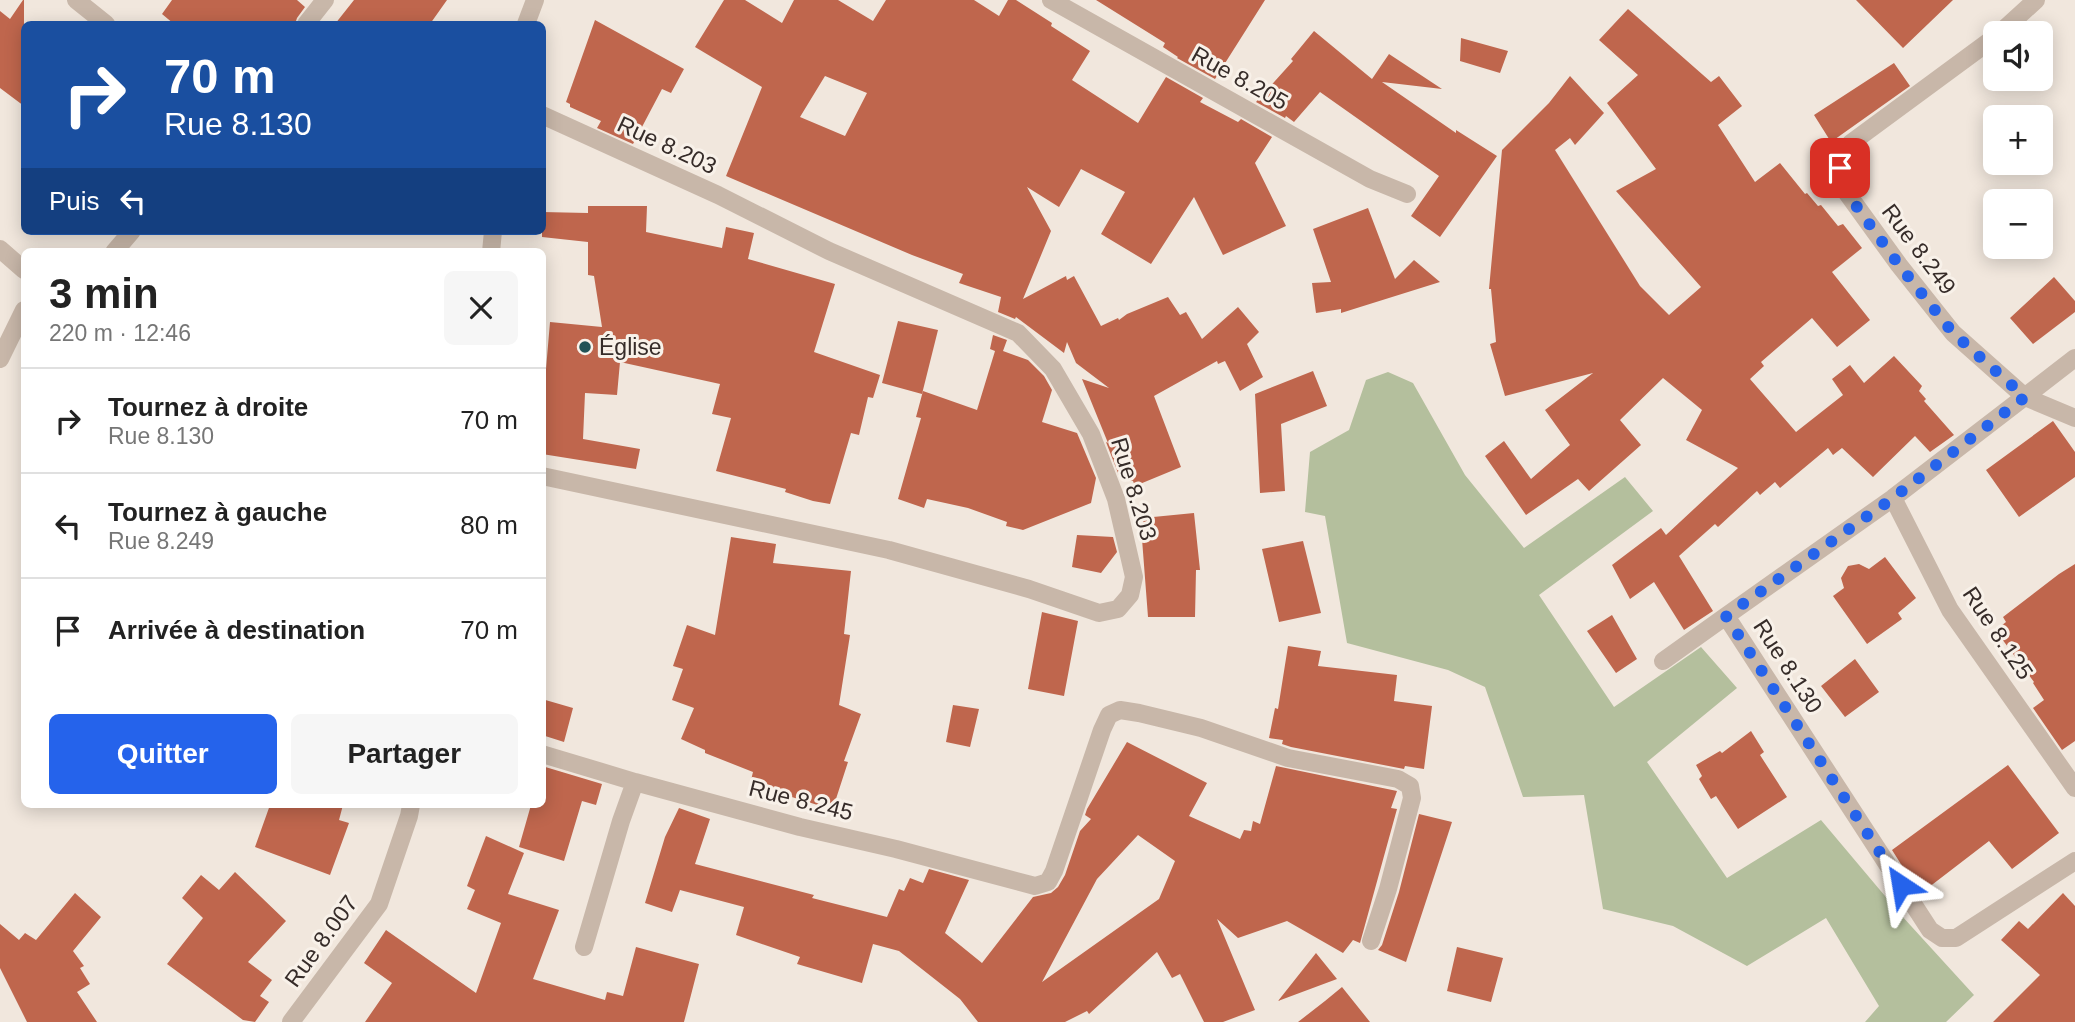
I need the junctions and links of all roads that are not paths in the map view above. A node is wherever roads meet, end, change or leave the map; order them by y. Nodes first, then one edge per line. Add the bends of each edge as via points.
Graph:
1 (76, 0) edge
2 (325, 0) edge
3 (535, 0) edge
4 (2036, 0) edge
5 (1059, 2) edge
6 (102, 21) edge
7 (308, 21) edge
8 (527, 21) edge
9 (2013, 21) edge
10 (1983, 46) edge
11 (546, 117) edge
12 (1407, 194) dead end
13 (0, 249) edge
14 (21, 267) edge
15 (21, 316) edge
16 (2075, 358) edge
17 (0, 359) edge
18 (2025, 397) junction
19 (2075, 418) edge
20 (546, 476) edge
21 (1893, 498) junction
22 (1726, 616) junction
23 (1663, 661) dead end
24 (546, 755) edge
25 (635, 782) junction
26 (2075, 788) edge
27 (410, 808) edge
28 (2075, 861) edge
29 (1371, 941) dead end
30 (584, 947) dead end
31 (291, 1022) edge

1 - 6 street
2 - 7 street
3 - 8 street
4 - 9 street
5 - 12 street, Rue 8.205 via 1370,179
10 - 18 street, Rue 8.249 via 1851,143 1840,168 1844,189 1953,333
11 - 20 street, Rue 8.203 via 829,251 1018,333 1054,369 1091,434 1116,499 1134,577 1130,596 1118,608 1099,612 889,550
13 - 14 street
15 - 17 street
16 - 18 street, Rue 8.130
18 - 19 street, Rue 8.249
18 - 21 street, Rue 8.130
21 - 22 street, Rue 8.130
21 - 26 street, Rue 8.125 via 1950,610
22 - 23 street
22 - 28 street, Rue 8.130 via 1930,930 1942,938 1956,937
24 - 25 street, Rue 8.245
25 - 29 street, Rue 8.245 via 1035,886 1048,882 1055,871 1110,715 1120,710 1139,713 1201,728 1288,758 1398,779 1410,786 1412,798
25 - 30 street
27 - 31 street, Rue 8.007 via 379,904

